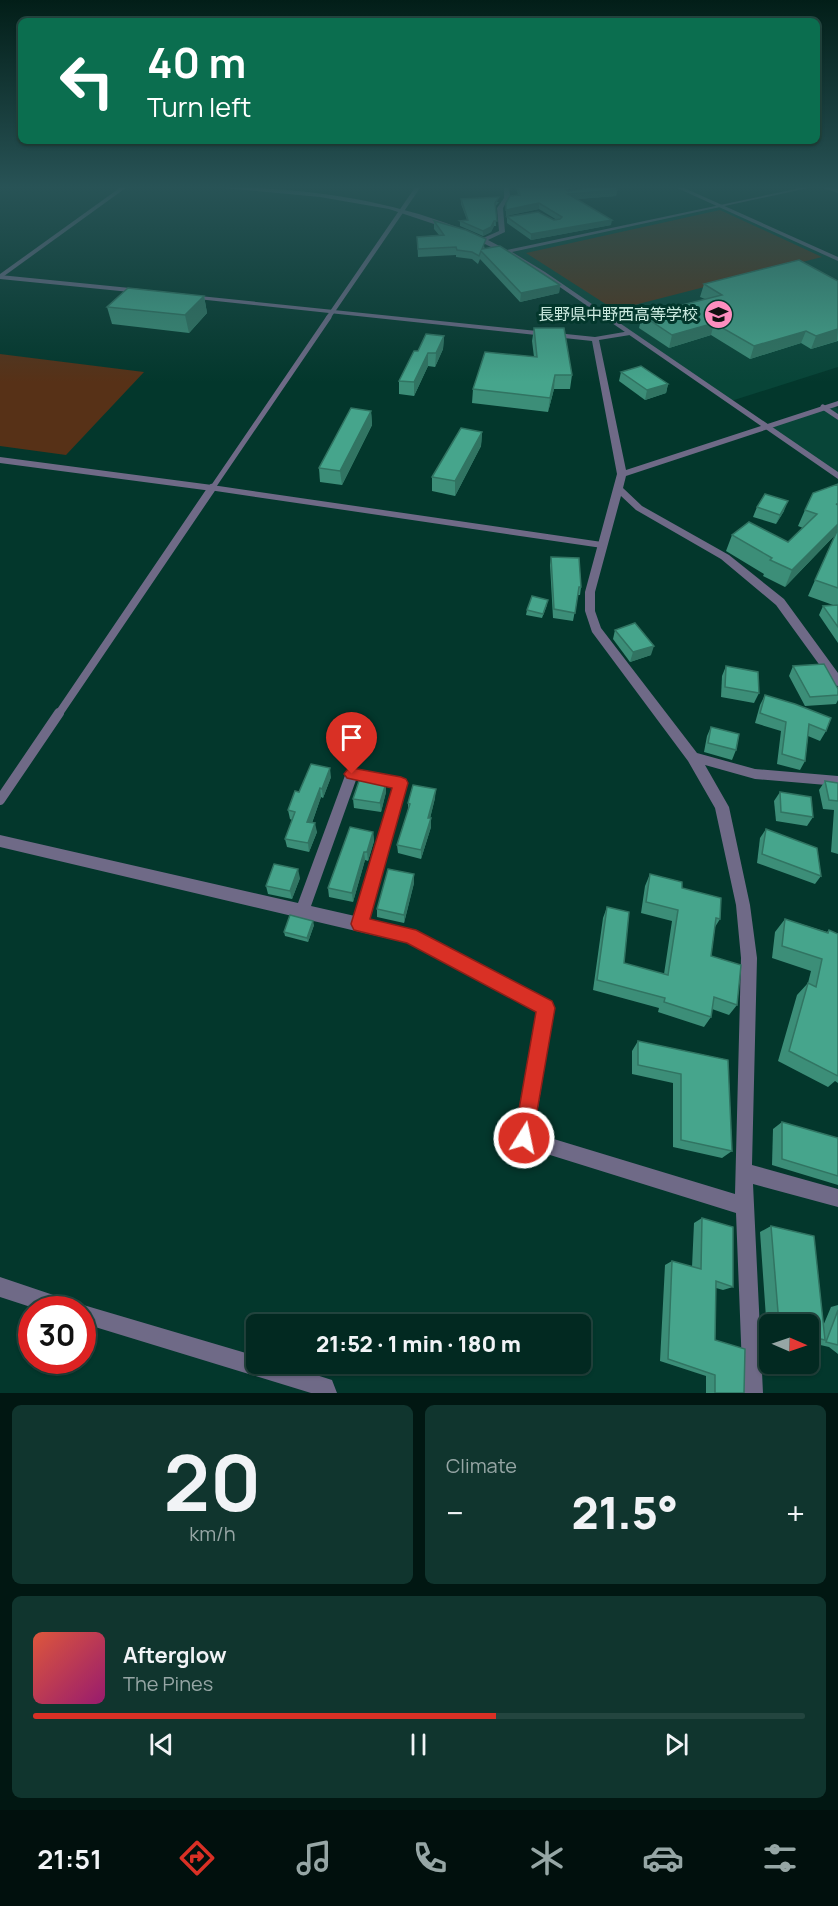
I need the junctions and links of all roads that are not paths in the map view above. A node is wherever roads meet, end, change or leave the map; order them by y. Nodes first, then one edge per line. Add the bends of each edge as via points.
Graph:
1 (34, 252) edge
2 (372, 252) edge
3 (509, 252) edge
4 (823, 252) edge
5 (838, 259) edge
6 (0, 277) edge
7 (154, 293) edge
8 (178, 295) edge
9 (332, 311) junction
10 (627, 333) junction
11 (595, 339) junction
12 (838, 403) edge
13 (823, 407) junction
14 (838, 417) edge
15 (764, 427) junction
16 (0, 459) edge
17 (838, 476) edge
18 (620, 481) junction
19 (212, 488) junction
20 (602, 545) junction
21 (838, 682) edge
22 (693, 757) junction
23 (838, 781) edge
24 (0, 800) edge
25 (0, 841) edge
26 (302, 912) junction
27 (360, 924) junction
28 (743, 1172) junction
29 (838, 1198) edge
30 (744, 1206) junction
31 (0, 1287) edge
32 (29, 1296) edge
33 (96, 1316) edge
34 (327, 1393) edge
35 (753, 1393) edge

1 - 6 street
2 - 9 lane
3 - 10 street
4 - 5 street
6 - 7 street
8 - 9 street
9 - 11 street
9 - 19 lane
10 - 11 street
10 - 15 street
11 - 18 street
12 - 13 street
13 - 14 lane
13 - 15 street
15 - 17 street
15 - 18 street
16 - 19 street
18 - 20 street
18 - 21 street via 639,508 726,557 780,602
19 - 20 street
19 - 24 lane
20 - 22 street via 590,592 590,612 596,629
22 - 23 street via 755,774
22 - 28 street via 722,807 743,905 749,958
25 - 26 street
26 - 27 street
26 - 27 street via 352,774 401,783
27 - 30 street via 410,936 546,1008 524,1138
28 - 29 street
28 - 30 street
30 - 35 street
31 - 32 street
33 - 34 street via 325,1387

